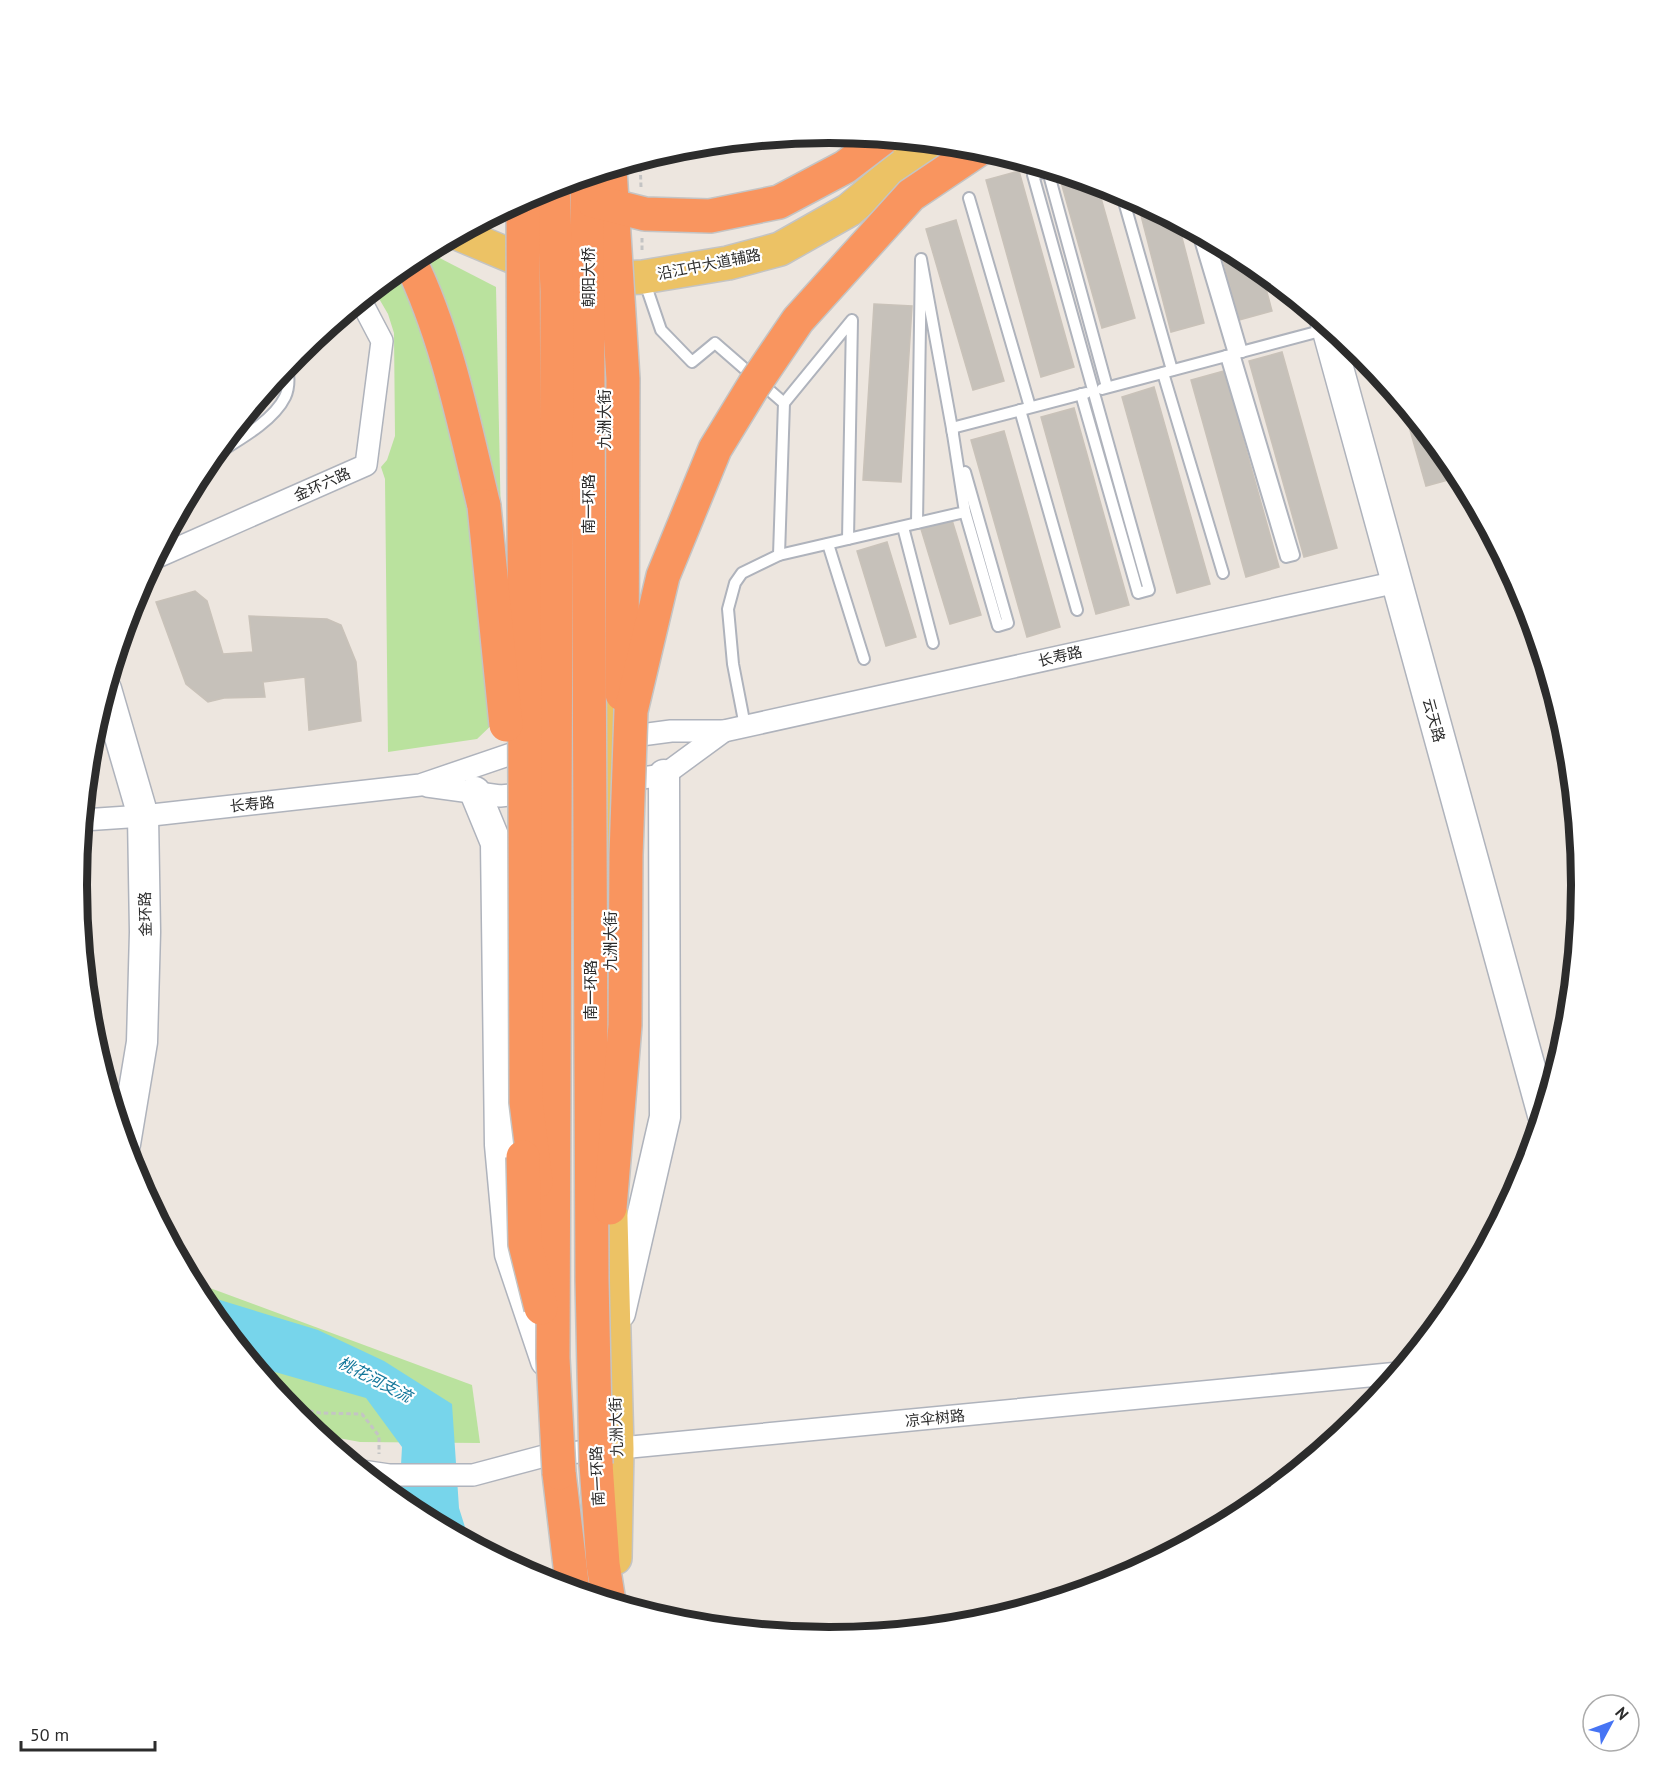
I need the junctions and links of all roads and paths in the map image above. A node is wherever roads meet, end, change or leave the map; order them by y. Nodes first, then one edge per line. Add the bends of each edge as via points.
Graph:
1 (874, 145) edge
2 (926, 149) edge
3 (969, 156) edge
4 (1040, 173) edge
5 (610, 176) edge
6 (1053, 177) edge
7 (586, 184) edge
8 (567, 191) edge
9 (555, 196) edge
10 (969, 198) dead end
11 (1124, 205) edge
12 (523, 210) edge
13 (467, 237) edge
14 (1201, 242) edge
15 (1211, 248) edge
16 (540, 268) junction
17 (414, 270) edge
18 (643, 277) junction
19 (603, 279) junction
20 (364, 307) edge
21 (1320, 328) edge
22 (1330, 337) edge
23 (1233, 354) junction
24 (1168, 371) junction
25 (572, 376) junction
26 (288, 377) edge
27 (1107, 387) junction
28 (1087, 392) junction
29 (784, 403) junction
30 (1025, 409) junction
31 (952, 428) junction
32 (232, 444) edge
33 (965, 512) junction
34 (917, 523) junction
35 (903, 527) junction
36 (848, 539) junction
37 (828, 544) junction
38 (166, 553) edge
39 (779, 555) junction
40 (1223, 573) dead end
41 (1397, 582) junction
42 (1077, 610) dead end
43 (933, 643) dead end
44 (864, 659) dead end
45 (110, 702) edge
46 (745, 726) junction
47 (724, 731) junction
48 (609, 740) junction
49 (539, 749) junction
50 (664, 775) junction
51 (610, 783) junction
52 (420, 785) junction
53 (475, 792) junction
54 (539, 792) junction
55 (143, 816) junction
56 (90, 820) edge
57 (1540, 1102) edge
58 (609, 1112) junction
59 (128, 1128) edge
60 (542, 1235) junction
61 (592, 1280) junction
62 (613, 1345) junction
63 (549, 1360) junction
64 (1389, 1374) edge
65 (303, 1410) edge
66 (617, 1449) junction
67 (548, 1455) junction
68 (377, 1474) edge
69 (561, 1577) edge
70 (572, 1582) edge
71 (608, 1594) edge
72 (615, 1596) edge

1 - 8 highway, bridge via 844,167 779,202 710,216 645,214
2 - 18 main road, 沿江中大道辅路 via 849,210 780,249 728,263
3 - 61 highway, bridge via 911,195 798,320 715,449 663,576 632,711 625,1025 611,1202
4 - 28 lane via 1033,175
5 - 58 highway, bridge via 623,402 618,1021
6 - 27 lane
7 - 25 highway, 朝阳大桥, bridge
9 - 25 highway, 朝阳大桥, bridge via 557,291
10 - 30 lane
11 - 24 lane
12 - 60 highway, bridge via 526,1102
13 - 16 main road, 沿江中大道辅路
14 - 23 lane
15 - 23 lane
16 - 19 main road, 沿江中大道辅路
16 - 49 main road
17 - 63 highway, bridge via 430,306 484,506 513,787 525,1244
18 - 19 main road, 沿江中大道辅路
18 - 29 lane via 661,330 692,362 715,343
19 - 48 main road, 九洲大街
20 - 38 street, 金环六路 via 382,341 366,465
21 - 23 lane
22 - 41 street, 云天路
23 - 23 lane via 1286,557 1294,555
23 - 24 lane
24 - 27 lane
24 - 40 lane
25 - 61 highway, 南一环路, bridge
25 - 63 highway, bridge
26 - 32 lane via 285,398 276,410
27 - 28 lane
28 - 28 lane via 1149,590 1138,593
28 - 30 lane
29 - 36 lane via 852,320
29 - 39 lane
30 - 31 lane
30 - 42 lane
31 - 33 lane
31 - 33 lane via 1008,623 998,626
31 - 34 lane via 921,259
33 - 34 lane
34 - 35 lane
35 - 36 lane
35 - 43 lane
36 - 37 lane
37 - 39 lane
37 - 44 lane
39 - 46 lane via 742,573 728,609
41 - 46 street, 长寿路
41 - 57 street, 云天路
45 - 55 street, 金环路
46 - 47 street, 长寿路
47 - 48 street, 长寿路 via 671,731
47 - 50 street, 长寿路
48 - 49 street, 长寿路
48 - 51 main road, 九洲大街
49 - 52 street, 长寿路 via 517,752
49 - 54 main road
50 - 51 street, 长寿路
50 - 62 street via 665,1117
51 - 54 street, 长寿路
51 - 58 main road, 九洲大街
52 - 53 street, 长寿路
52 - 55 street, 长寿路
53 - 54 street, 长寿路 via 500,796
53 - 63 street via 496,843 500,1145 510,1254
54 - 60 main road
55 - 56 street, 长寿路
55 - 59 street, 金环路 via 142,1042
58 - 62 main road, 九洲大街
60 - 63 main road
61 - 71 highway, 南一环路, bridge via 597,1475
62 - 66 main road, 九洲大街
63 - 67 main road
63 - 70 highway, bridge
64 - 66 street, 凉伞树路
65 - 68 path via 362,1414 379,1436
66 - 67 street, 凉伞树路
66 - 72 main road, 九洲大街
67 - 68 street, 凉伞树路 via 473,1475
67 - 69 main road

